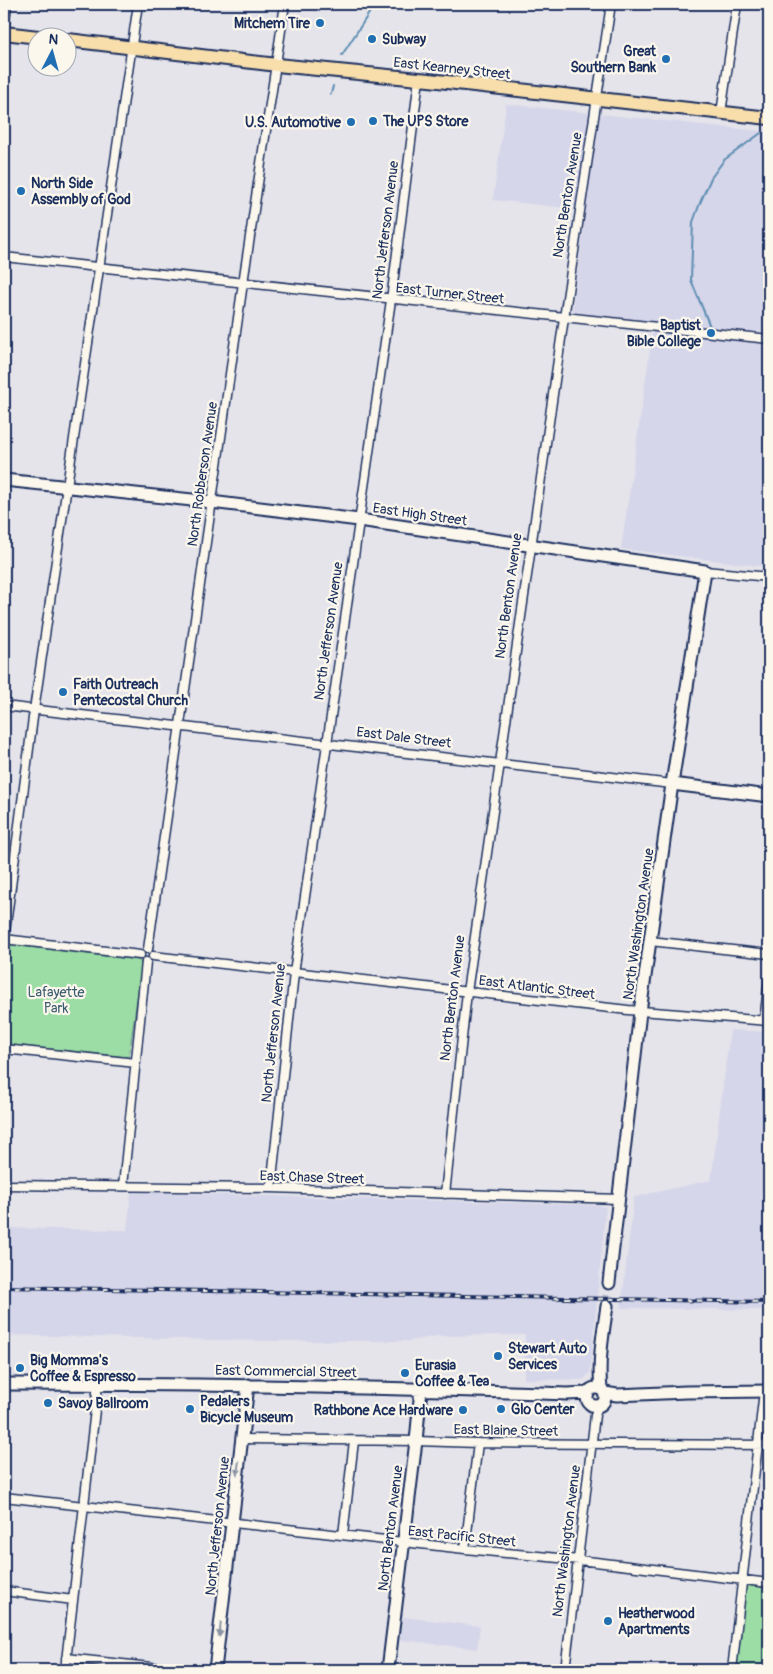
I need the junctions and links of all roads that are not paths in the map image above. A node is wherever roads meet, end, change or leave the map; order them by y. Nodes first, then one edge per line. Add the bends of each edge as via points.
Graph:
1 (7, 4) edge
2 (138, 4) edge
3 (285, 4) edge
4 (611, 4) edge
5 (737, 4) edge
6 (4, 31) edge
7 (28, 35) edge
8 (78, 41) edge
9 (132, 47) junction
10 (277, 65) junction
11 (419, 79) junction
12 (597, 98) junction
13 (721, 113) junction
14 (769, 118) edge
15 (4, 257) edge
16 (98, 266) junction
17 (243, 283) junction
18 (391, 300) junction
19 (564, 318) junction
20 (769, 339) edge
21 (4, 480) edge
22 (67, 486) junction
23 (211, 502) junction
24 (359, 520) junction
25 (531, 545) junction
26 (705, 571) junction
27 (769, 577) edge
28 (4, 706) edge
29 (34, 710) junction
30 (179, 726) junction
31 (328, 743) junction
32 (500, 764) junction
33 (672, 784) junction
34 (769, 796) edge
35 (4, 939) edge
36 (650, 941) junction
37 (148, 949) junction
38 (769, 954) edge
39 (140, 955) junction
40 (153, 956) junction
41 (146, 962) junction
42 (294, 973) junction
43 (769, 980) edge
44 (467, 992) junction
45 (640, 1012) junction
46 (767, 1021) edge
47 (4, 1049) edge
48 (136, 1063) junction
49 (4, 1186) edge
50 (123, 1186) junction
51 (271, 1188) junction
52 (446, 1194) junction
53 (620, 1199) junction
54 (609, 1283) tunnel mouth
55 (606, 1306) tunnel mouth
56 (4, 1384) edge
57 (98, 1384) junction
58 (248, 1385) junction
59 (421, 1389) junction
60 (767, 1391) edge
61 (596, 1397) junction
62 (242, 1439) junction
63 (354, 1441) junction
64 (416, 1441) junction
65 (478, 1443) junction
66 (592, 1443) junction
67 (758, 1444) junction
68 (769, 1444) edge
69 (4, 1497) edge
70 (84, 1506) junction
71 (232, 1523) junction
72 (343, 1535) junction
73 (404, 1542) junction
74 (465, 1549) junction
75 (579, 1560) junction
76 (743, 1580) junction
77 (769, 1583) edge
78 (4, 1591) edge
79 (73, 1600) junction
80 (66, 1658) junction
81 (65, 1670) edge
82 (179, 1670) edge
83 (215, 1670) edge
84 (388, 1670) edge
85 (565, 1670) edge
86 (732, 1670) edge

1 - 6 street
2 - 9 street
3 - 10 street, North Robberson Avenue
4 - 12 street, North Benton Avenue
5 - 13 street
6 - 7 main road
8 - 9 main road, East Kearney Street
9 - 10 main road, East Kearney Street
9 - 16 street
10 - 11 main road, East Kearney Street
10 - 17 street, North Robberson Avenue
11 - 12 main road, East Kearney Street
11 - 18 street, North Jefferson Avenue
12 - 13 main road, East Kearney Street
12 - 19 street, North Benton Avenue
13 - 14 main road, East Kearney Street
15 - 16 street, East Turner Street
16 - 17 street, East Turner Street
16 - 22 street
17 - 18 street, East Turner Street
17 - 23 street, North Robberson Avenue
18 - 19 street, East Turner Street
18 - 24 street, North Jefferson Avenue
19 - 20 street, East Turner Street
19 - 25 street, North Benton Avenue
21 - 22 street, East High Street
22 - 23 street, East High Street
22 - 29 street
23 - 24 street, East High Street
23 - 30 street, North Robberson Avenue
24 - 25 street, East High Street
24 - 31 street, North Jefferson Avenue
25 - 26 street, East High Street
25 - 32 street, North Benton Avenue
26 - 27 street, East High Street
26 - 33 street, North Washington Avenue
28 - 29 street, East Dale Street
29 - 30 street, East Dale Street
29 - 35 street
30 - 31 street, East Dale Street
30 - 37 street, North Robberson Avenue
31 - 32 street, East Dale Street
31 - 42 street, North Jefferson Avenue
32 - 33 street, East Dale Street
32 - 44 street, North Benton Avenue
33 - 34 street, East Dale Street
33 - 36 street, North Washington Avenue
35 - 39 street
36 - 38 street
36 - 45 street, North Washington Avenue
37 - 39 street
37 - 40 street
39 - 41 street
40 - 41 street
40 - 42 street, East Atlantic Street
41 - 48 street
42 - 44 street, East Atlantic Street
42 - 51 street, North Jefferson Avenue
43 - 46 street
44 - 45 street, East Atlantic Street
44 - 52 street, North Benton Avenue
45 - 46 street, East Atlantic Street
45 - 53 street, North Washington Avenue
47 - 48 street
48 - 50 street
49 - 50 street, East Chase Street
50 - 51 street, East Chase Street
51 - 52 street, East Chase Street
52 - 53 street, East Chase Street
53 - 54 street, North Washington Avenue
55 - 61 street, North Washington Avenue
56 - 57 street, East Commercial Street
57 - 58 street, East Commercial Street
57 - 70 street
58 - 59 street, East Commercial Street
58 - 62 street, North Jefferson Avenue
59 - 61 street, East Commercial Street
59 - 64 street, North Benton Avenue
60 - 61 street, East Commercial Street
60 - 67 street
61 - 66 street, North Washington Avenue
62 - 63 street, East Blaine Street
62 -> 71 street, North Jefferson Avenue
63 - 64 street, East Blaine Street
63 - 72 street
64 - 65 street, East Blaine Street
64 - 73 street, North Benton Avenue
65 - 66 street, East Blaine Street
65 - 74 street
66 - 67 street, East Blaine Street
66 - 75 street, North Washington Avenue
67 - 68 street, East Blaine Street
67 - 76 street
69 - 70 street, East Pacific Street
70 - 71 street, East Pacific Street
70 - 79 street
71 - 72 street, East Pacific Street
71 -> 83 street, North Jefferson Avenue
72 - 73 street, East Pacific Street
73 - 74 street, East Pacific Street
73 - 84 street, North Benton Avenue
74 - 75 street, East Pacific Street
75 - 76 street, East Pacific Street
75 - 85 street, North Washington Avenue
76 - 77 street, East Pacific Street
76 - 86 street
78 - 79 street
79 - 80 street
80 - 81 street
80 - 82 street

